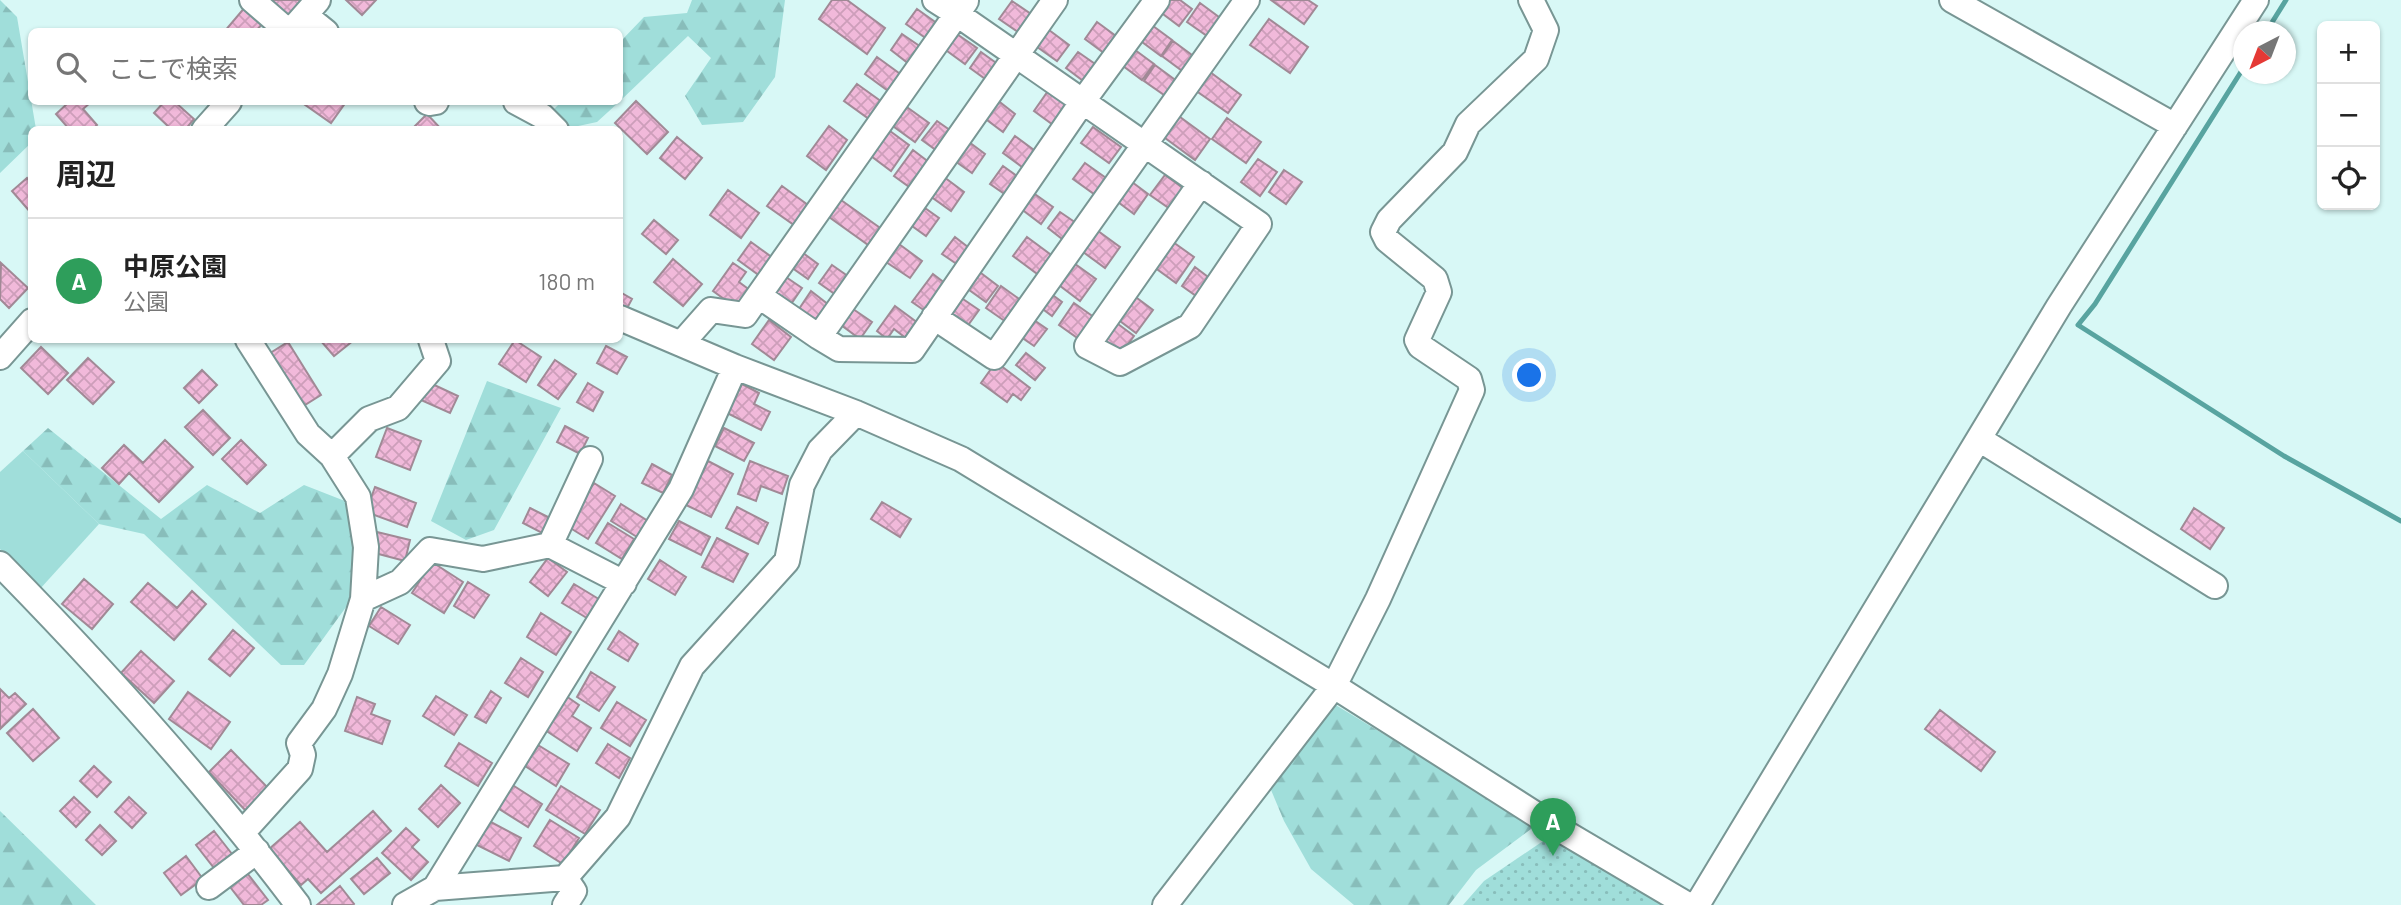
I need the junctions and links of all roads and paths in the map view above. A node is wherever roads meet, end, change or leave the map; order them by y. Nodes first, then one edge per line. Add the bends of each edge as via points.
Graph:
1 (252, 0) edge
2 (935, 0) edge
3 (1055, 0) edge
4 (1157, 0) edge
5 (1247, 0) edge
6 (1531, 0) edge
7 (1951, 0) edge
8 (2256, 0) edge
9 (962, 7) edge
10 (300, 20) edge
11 (317, 28) edge
12 (1016, 55) junction
13 (1083, 101) junction
14 (226, 105) edge
15 (522, 105) edge
16 (208, 126) edge
17 (552, 126) edge
18 (2175, 126) junction
19 (1143, 143) junction
20 (1201, 183) junction
21 (759, 296) junction
22 (934, 317) junction
23 (623, 319) edge
24 (28, 326) edge
25 (819, 337) junction
26 (250, 343) edge
27 (433, 343) edge
28 (681, 344) junction
29 (0, 357) edge
30 (735, 367) junction
31 (856, 413) junction
32 (1979, 439) junction
33 (331, 456) junction
34 (590, 459) dead end
35 (550, 545) junction
36 (0, 564) edge
37 (624, 583) junction
38 (2215, 586) dead end
39 (363, 599) junction
40 (1334, 686) junction
41 (250, 841) junction
42 (565, 878) junction
43 (209, 887) dead end
44 (435, 888) junction
45 (298, 905) edge
46 (405, 905) edge
47 (565, 905) edge
48 (1165, 905) edge
49 (1688, 905) edge
50 (1697, 905) edge

1 - 10 street
2 - 9 street
3 - 12 street
4 - 13 street
5 - 19 street
6 - 40 street via 1546,30 1536,60 1468,124 1455,152 1389,220 1383,232 1435,279 1439,292 1417,340 1420,346 1469,379 1472,390
7 - 18 street
8 - 18 street
9 - 12 street
9 - 21 street
10 - 11 street
12 - 13 street
12 - 25 street
13 - 19 street
13 - 22 street
14 - 16 street
15 - 17 street
18 - 32 street
19 - 20 street
19 - 22 street via 994,357
20 - 20 street via 1259,223 1190,326 1120,363 1087,346
21 - 25 street
21 - 28 street via 745,315 710,310
22 - 25 street via 912,350 839,349
23 - 28 street
24 - 29 street
26 - 33 street via 309,434
27 - 33 street via 438,361 424,381 398,408 369,419
28 - 30 street
30 - 31 street
30 - 37 street via 681,489
31 - 40 street via 961,459
31 - 42 street via 820,450 802,485 787,561 692,666 618,817
32 - 38 street
32 - 50 street
33 - 39 street via 358,497 366,547
34 - 35 street
35 - 37 street
35 - 39 street via 483,559 430,550 400,582
36 - 41 street via 148,720
37 - 44 street
39 - 41 street via 340,674 324,709 299,743 303,755 300,769
40 - 48 street
40 - 49 street
41 - 43 street
41 - 45 street
42 - 44 street
42 - 47 street via 574,891
44 - 46 street

